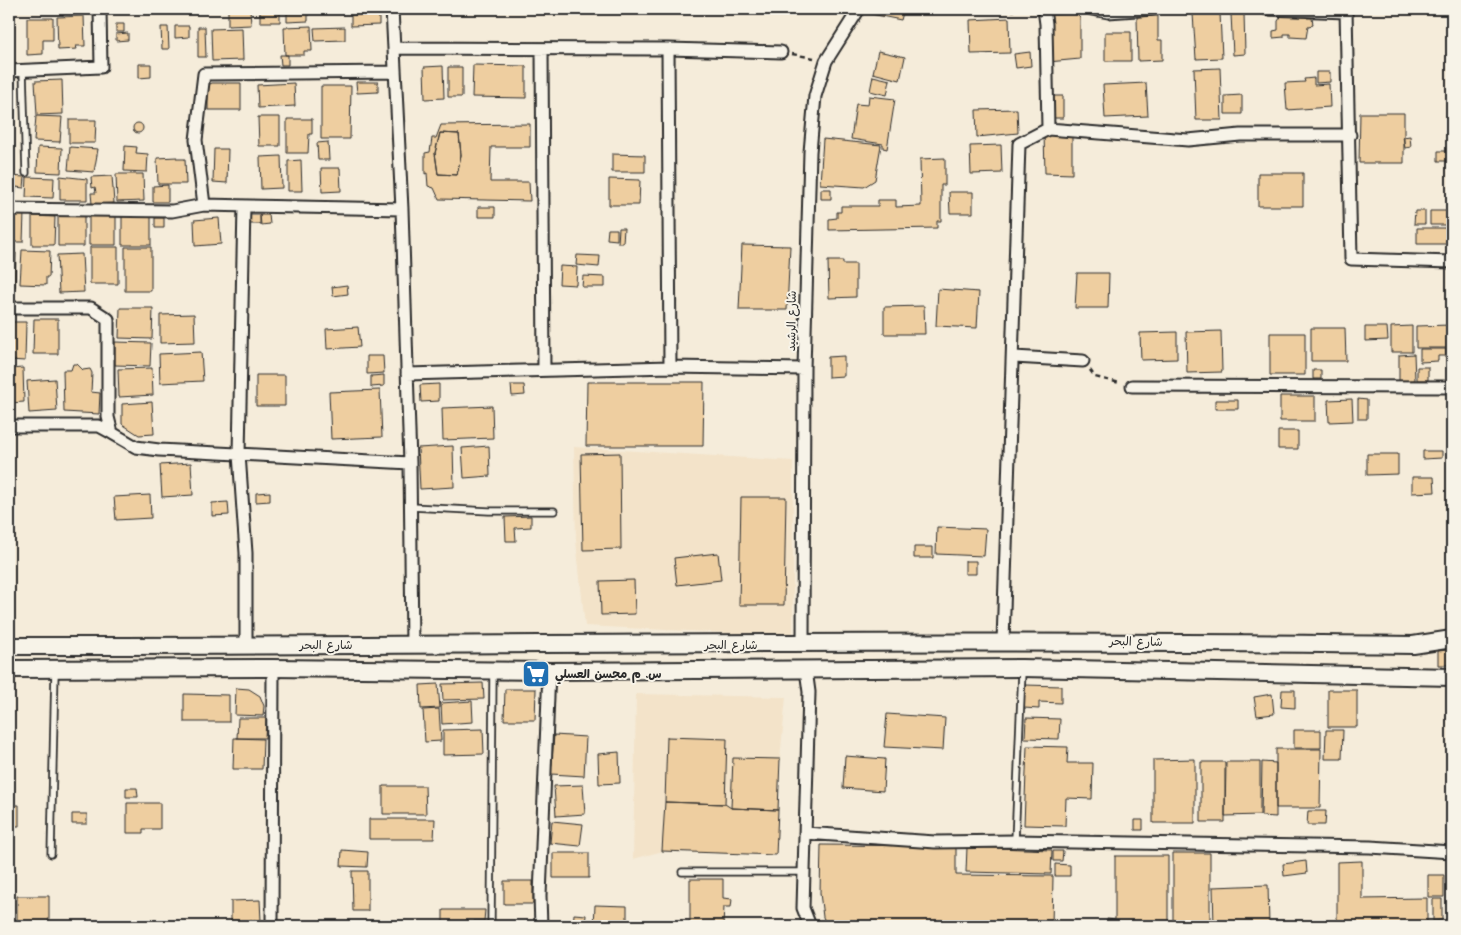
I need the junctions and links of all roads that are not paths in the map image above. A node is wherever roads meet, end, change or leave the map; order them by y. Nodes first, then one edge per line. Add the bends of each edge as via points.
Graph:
1 (100, 9) edge
2 (392, 9) edge
3 (858, 9) edge
4 (1044, 9) edge
5 (1092, 9) edge
6 (1151, 9) edge
7 (1267, 9) edge
8 (1346, 10) edge
9 (395, 48) junction
10 (542, 49) junction
11 (668, 49) junction
12 (781, 52) road end
13 (23, 70) junction
14 (9, 71) edge
15 (394, 72) junction
16 (1048, 129) junction
17 (1350, 135) junction
18 (26, 173) dead end
19 (204, 205) junction
20 (244, 206) junction
21 (9, 209) edge
22 (402, 210) junction
23 (1452, 262) edge
24 (9, 308) edge
25 (1014, 357) junction
26 (1083, 361) road end
27 (670, 367) junction
28 (804, 369) junction
29 (544, 370) junction
30 (407, 374) junction
31 (1132, 386) road end
32 (1452, 387) edge
33 (9, 426) edge
34 (112, 432) junction
35 (239, 454) junction
36 (410, 463) junction
37 (411, 507) junction
38 (554, 511) dead end
39 (1452, 639) edge
40 (1003, 642) junction
41 (651, 645) junction
42 (803, 645) junction
43 (9, 646) edge
44 (246, 646) junction
45 (412, 646) junction
46 (273, 668) junction
47 (1022, 668) junction
48 (9, 669) edge
49 (55, 669) junction
50 (494, 670) junction
51 (652, 670) junction
52 (806, 670) junction
53 (549, 671) junction
54 (1452, 677) edge
55 (805, 833) junction
56 (1015, 841) junction
57 (1452, 852) edge
58 (51, 854) dead end
59 (682, 872) dead end
60 (804, 872) junction
61 (272, 926) edge
62 (491, 926) edge
63 (541, 926) edge
64 (810, 926) edge

1 - 13 street via 101,67
2 - 9 street
3 - 28 street, شارع الرشيد via 826,61 815,96 810,152
4 - 16 street
5 - 6 street via 1108,12
7 - 8 street
8 - 17 street
9 - 10 street
9 - 15 street
10 - 11 street
10 - 29 street
11 - 12 street
11 - 27 street
13 - 14 street
13 - 18 lane
15 - 19 street via 204,74 196,140
15 - 22 street
16 - 17 street via 1188,140 1240,135
16 - 25 street via 1019,144
17 - 23 street via 1351,260
19 - 20 street
19 - 21 street via 172,211
20 - 22 street
20 - 35 street
22 - 30 street
24 - 34 street via 91,308 108,319 108,417
25 - 26 street
25 - 40 street
27 - 28 street
27 - 29 street
28 - 42 street, شارع الرشيد
29 - 30 street
30 - 36 street
31 - 32 street
33 - 34 street via 99,426
34 - 35 street via 136,447
35 - 36 street
35 - 44 street via 246,554
36 - 37 street
37 - 38 lane
37 - 45 street
39 - 40 main road, شارع البحر via 1412,645
40 - 42 main road, شارع البحر
41 - 42 main road, شارع البحر
41 - 45 main road, شارع البحر
41 - 51 main road
43 - 44 main road, شارع البحر
44 - 45 main road, شارع البحر
46 - 49 main road, شارع البحر
46 - 50 main road, شارع البحر
46 - 61 street
47 - 52 main road, شارع البحر
47 - 54 main road, شارع البحر
47 - 56 lane
48 - 49 main road, شارع البحر
49 - 58 lane
50 - 53 main road, شارع البحر
50 - 62 lane
51 - 52 main road, شارع البحر
51 - 53 main road, شارع البحر
52 - 55 street via 809,692
53 - 63 street
55 - 56 street via 935,842
55 - 60 street
56 - 57 street via 1370,847
59 - 60 lane
60 - 64 street via 803,908

